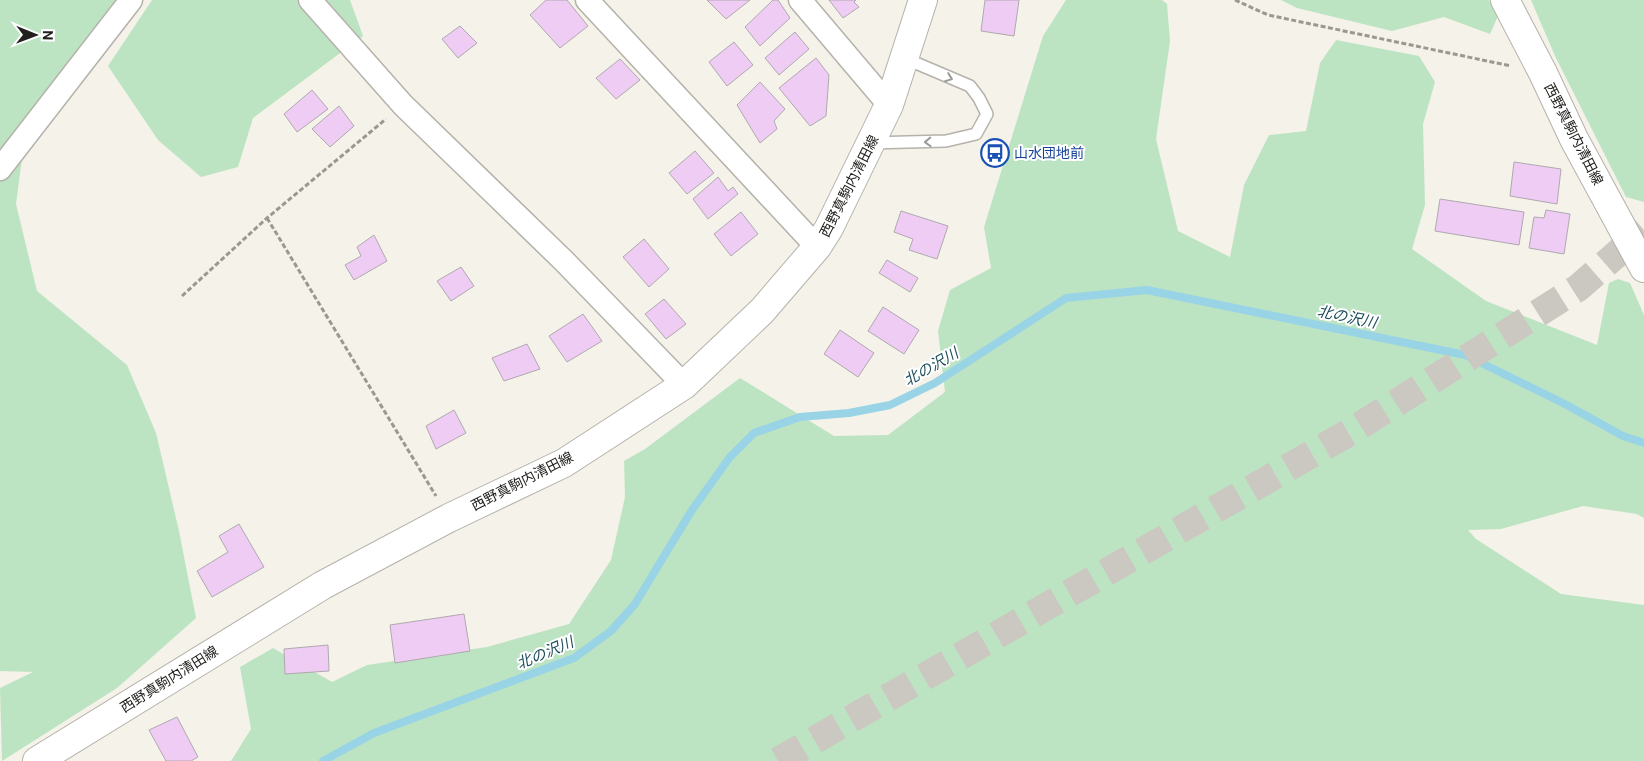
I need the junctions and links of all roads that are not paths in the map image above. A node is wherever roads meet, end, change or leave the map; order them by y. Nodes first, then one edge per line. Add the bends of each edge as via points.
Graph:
1 (131, 0) edge
2 (310, 0) edge
3 (587, 0) edge
4 (800, 0) edge
5 (924, 0) edge
6 (1505, 0) edge
7 (904, 58) junction
8 (889, 105) junction
9 (870, 143) junction
10 (0, 169) edge
11 (817, 247) junction
12 (1644, 268) edge
13 (684, 385) junction
14 (37, 761) edge

1 - 10 street
2 - 13 street via 403,105 565,262
3 - 11 street
4 - 8 street
5 - 7 main road, 西野真駒内清田線
6 - 12 main road, 西野真駒内清田線 via 1574,139
7 - 8 main road, 西野真駒内清田線
7 -> 9 lane via 970,86 987,114 976,134 958,140
8 - 9 main road, 西野真駒内清田線
9 - 11 main road, 西野真駒内清田線
11 - 13 main road, 西野真駒内清田線 via 762,311
13 - 14 main road, 西野真駒内清田線 via 564,463 449,518 323,585

